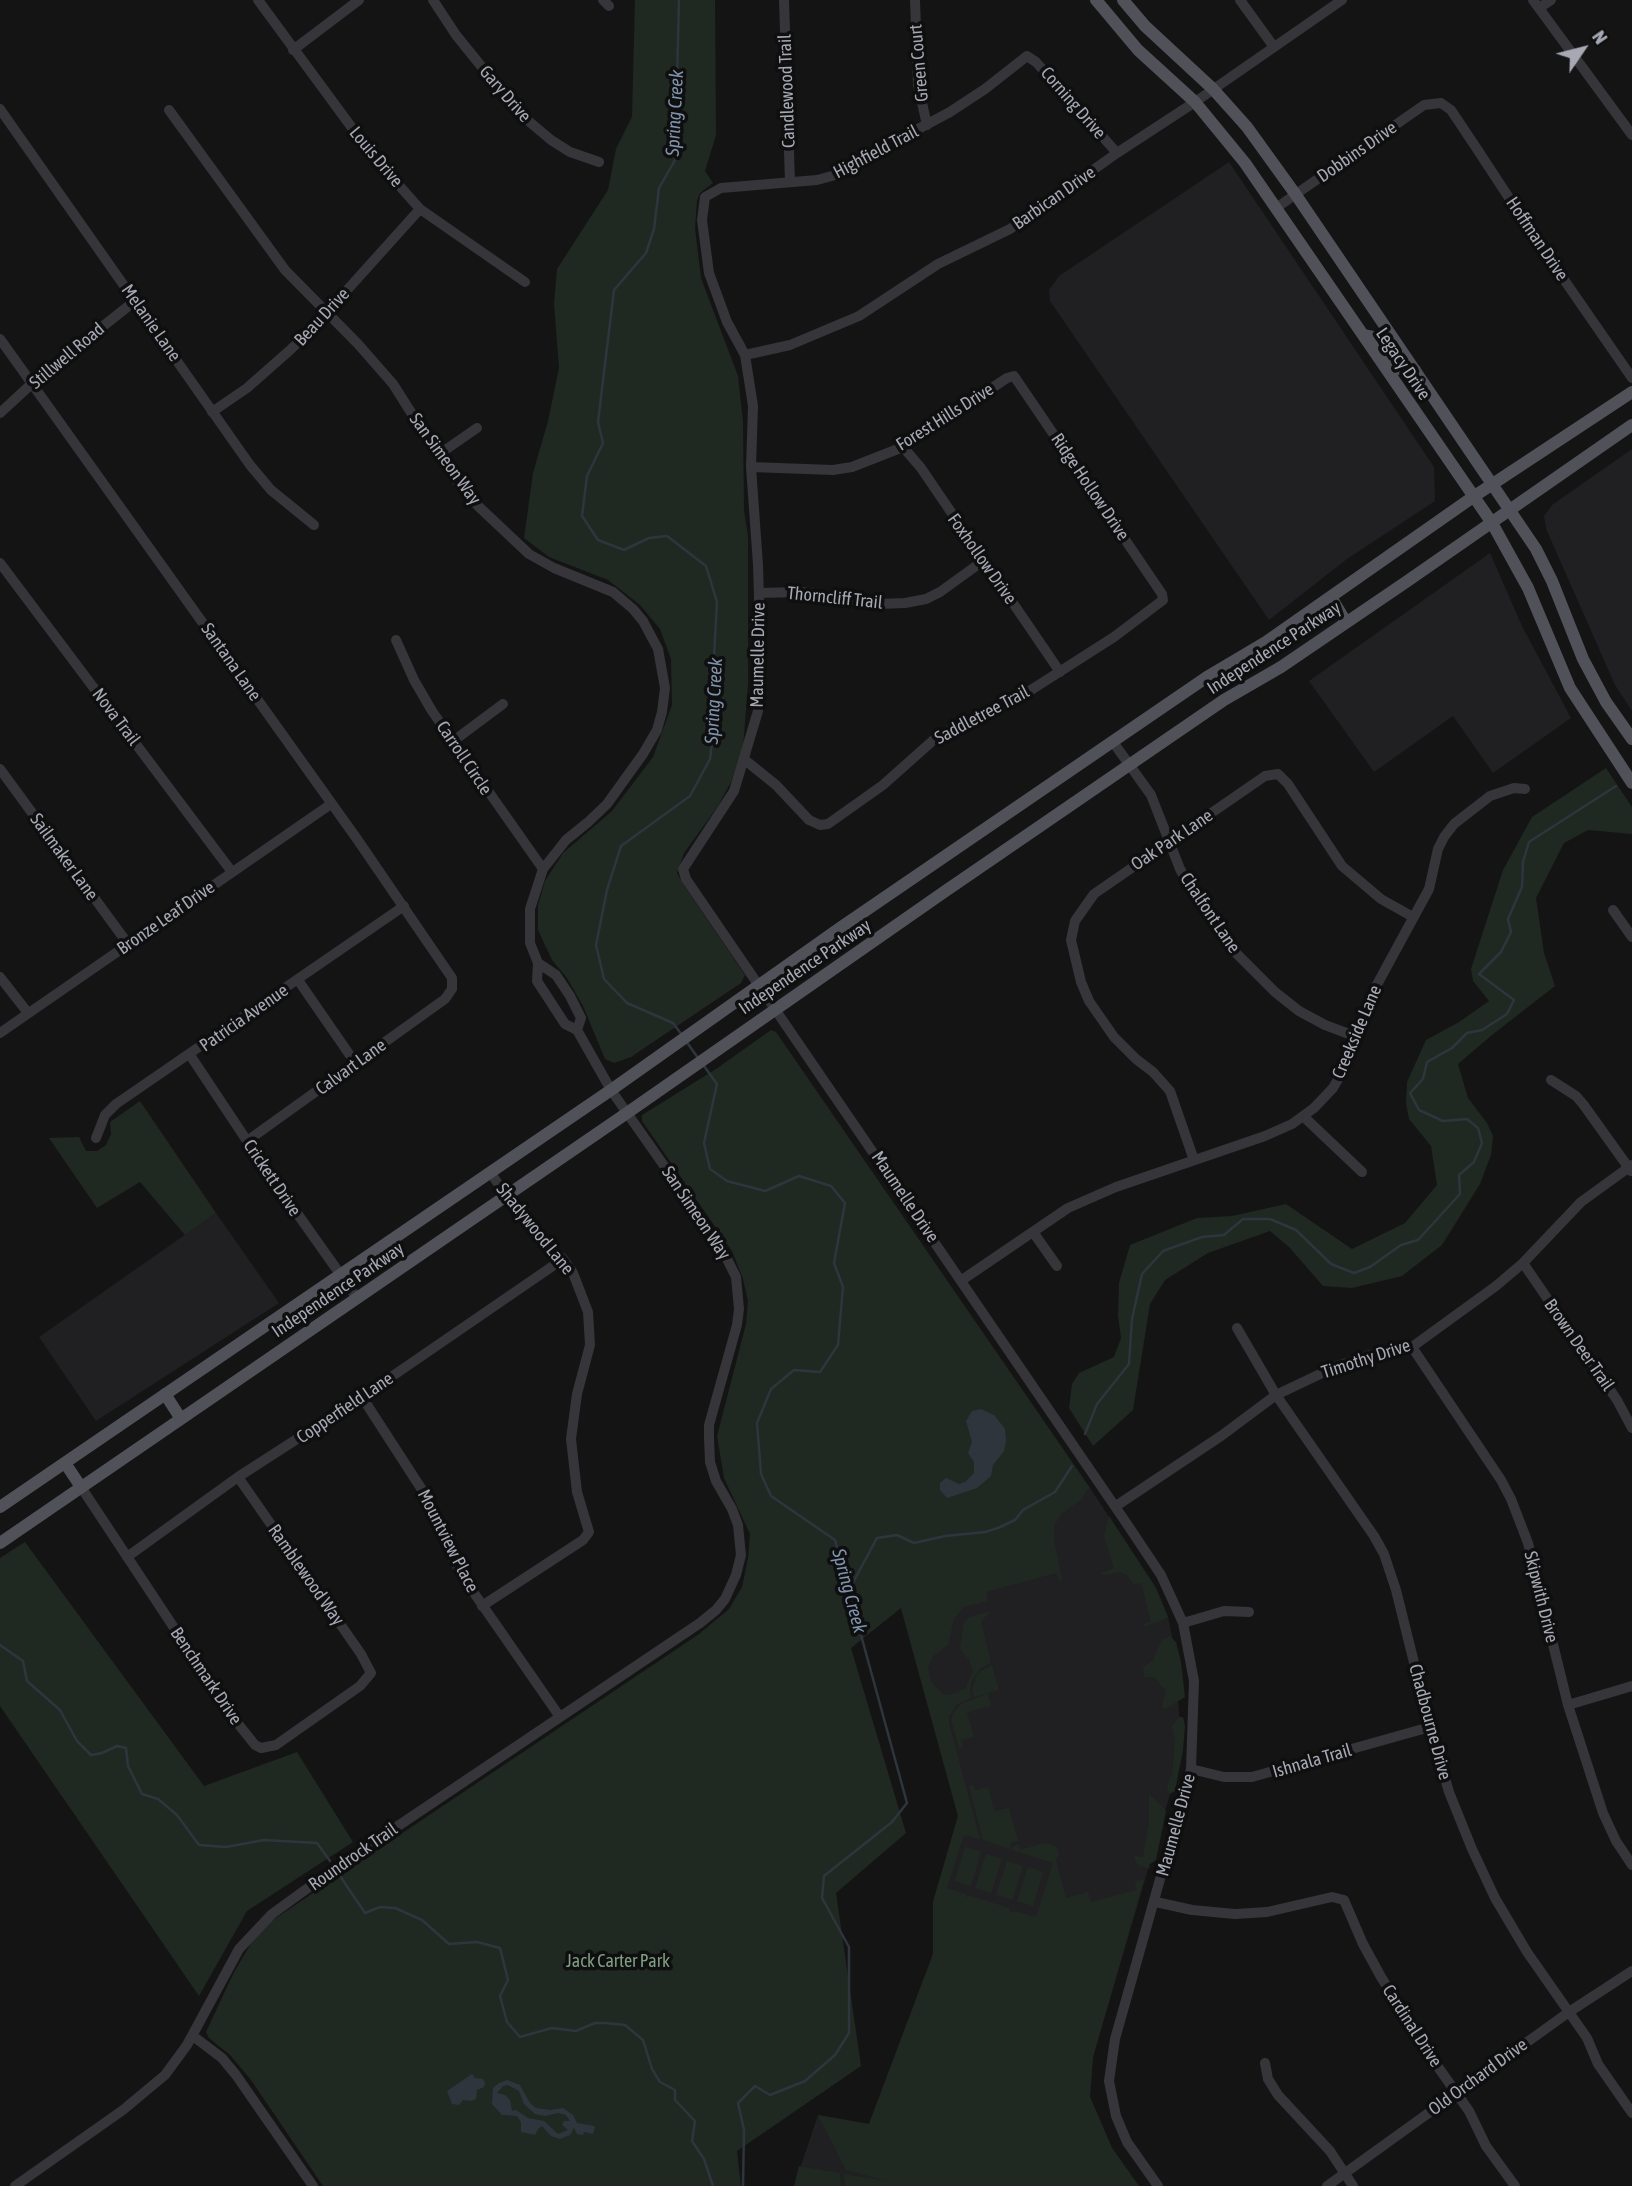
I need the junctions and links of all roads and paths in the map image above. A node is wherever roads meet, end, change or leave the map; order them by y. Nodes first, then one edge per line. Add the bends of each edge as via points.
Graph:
1 (258, 0) edge
2 (359, 0) edge
3 (433, 0) edge
4 (784, 0) edge
5 (915, 0) edge
6 (1096, 0) edge
7 (1123, 0) edge
8 (1240, 0) edge
9 (1342, 0) edge
10 (1551, 0) edge
11 (1536, 4) edge
12 (1274, 47) junction
13 (293, 50) junction
14 (1027, 56) joint
15 (1213, 89) junction
16 (1195, 102) junction
17 (1441, 103) joint
18 (0, 109) edge
19 (169, 110) dead end
20 (1629, 123) edge
21 (927, 125) junction
22 (1632, 135) edge
23 (1117, 153) junction
24 (599, 162) dead end
25 (790, 182) junction
26 (1296, 195) junction
27 (705, 197) joint
28 (1276, 208) junction
29 (420, 209) junction
30 (1343, 266) junction
31 (1324, 280) junction
32 (525, 282) dead end
33 (136, 300) junction
34 (326, 313) junction
35 (1362, 335) junction
36 (0, 339) edge
37 (745, 355) junction
38 (1415, 370) junction
39 (1014, 376) joint
40 (1632, 378) edge
41 (32, 384) junction
42 (1632, 392) edge
43 (212, 412) junction
44 (0, 413) edge
45 (1632, 425) edge
46 (477, 428) dead end
47 (903, 447) junction
48 (438, 455) junction
49 (751, 467) junction
50 (1493, 485) junction
51 (1473, 496) junction
52 (1511, 510) junction
53 (1492, 523) junction
54 (314, 525) dead end
55 (983, 561) junction
56 (0, 563) edge
57 (759, 593) junction
58 (1331, 597) junction
59 (1163, 600) joint
60 (1346, 622) junction
61 (396, 640) dead end
62 (1583, 659) junction
63 (1561, 669) junction
64 (1060, 671) junction
65 (503, 704) dead end
66 (1632, 739) edge
67 (452, 742) junction
68 (1114, 742) junction
69 (745, 760) junction
70 (1130, 766) junction
71 (0, 769) edge
72 (1632, 783) edge
73 (1525, 789) dead end
74 (331, 804) junction
75 (1170, 841) junction
76 (543, 869) junction
77 (232, 872) junction
78 (404, 906) junction
79 (1613, 911) dead end
80 (1413, 917) junction
81 (1632, 937) edge
82 (128, 944) junction
83 (538, 963) junction
84 (0, 977) edge
85 (298, 981) junction
86 (758, 985) junction
87 (452, 989) joint
88 (774, 1009) junction
89 (28, 1013) junction
90 (577, 1030) junction
91 (0, 1032) edge
92 (1357, 1037) junction
93 (190, 1055) junction
94 (356, 1064) junction
95 (1551, 1080) dead end
96 (611, 1090) junction
97 (626, 1113) junction
98 (1303, 1116) junction
99 (96, 1138) dead end
100 (247, 1141) junction
101 (1194, 1160) junction
102 (1631, 1169) edge
103 (490, 1172) junction
104 (1362, 1172) dead end
105 (506, 1196) junction
106 (1033, 1231) junction
107 (563, 1259) junction
108 (1523, 1263) junction
109 (1057, 1266) dead end
110 (340, 1275) junction
111 (962, 1280) junction
112 (357, 1298) junction
113 (1237, 1328) dead end
114 (1412, 1347) junction
115 (165, 1394) junction
116 (1276, 1395) junction
117 (362, 1397) junction
118 (181, 1419) junction
119 (1632, 1428) edge
120 (65, 1462) junction
121 (238, 1477) junction
122 (81, 1487) junction
123 (1116, 1506) junction
124 (0, 1507) edge
125 (0, 1543) edge
126 (127, 1557) junction
127 (736, 1576) joint
128 (482, 1606) junction
129 (1249, 1612) dead end
130 (1183, 1623) junction
131 (371, 1673) joint
132 (1632, 1686) edge
133 (1568, 1705) junction
134 (560, 1717) junction
135 (1430, 1727) junction
136 (1191, 1769) junction
137 (1632, 1865) edge
138 (1156, 1902) junction
139 (1632, 1971) edge
140 (1569, 2012) junction
141 (192, 2036) junction
142 (1265, 2063) dead end
143 (1456, 2093) junction
144 (1632, 2113) edge
145 (1345, 2173) junction
146 (15, 2186) edge
147 (313, 2186) edge
148 (1158, 2186) edge
149 (1326, 2186) edge
150 (1353, 2186) edge
151 (1515, 2186) edge

1 - 13 street, Louis Drive
2 - 13 street
3 - 24 street, Gary Drive via 519,113 551,141
4 - 25 street, Candlewood Trail
5 - 21 street, Green Court via 918,85
6 - 16 main road, Legacy Drive via 1138,50
7 - 15 main road, Legacy Drive
8 - 12 street
9 - 12 street, Barbican Drive
10 - 11 street
11 - 20 street
12 - 15 street, Barbican Drive
13 - 29 street, Louis Drive via 372,155
14 - 21 street, Highfield Trail
14 - 23 street, Corning Drive
15 - 16 street, Barbican Drive
15 - 26 main road, Legacy Drive
16 - 23 street, Barbican Drive
16 - 28 main road, Legacy Drive
17 - 26 street, Dobbins Drive via 1424,105
17 - 40 street, Hoffman Drive via 1451,110
18 - 33 street, Melanie Lane
19 - 34 street, San Simeon Way via 277,259
20 - 22 street
21 - 25 street, Highfield Trail via 839,174
23 - 37 street, Barbican Drive via 1010,229 938,264 859,316 790,345
25 - 27 street, Highfield Trail via 721,188
26 - 28 street, Dobbins Drive
26 - 30 main road, Legacy Drive
27 - 37 street, Maumelle Drive via 702,220 709,273 727,323
28 - 31 main road, Legacy Drive
29 - 32 street, Louis Drive
29 - 34 street, Beau Drive
30 - 31 main road
30 - 38 main road, Legacy Drive
31 - 35 main road, Legacy Drive
33 - 41 street, Stillwell Road
33 - 43 street, Melanie Lane
34 - 43 street, Beau Drive via 247,388
34 - 48 street, San Simeon Way via 393,384
35 - 38 main road via 1373,337 1399,369
35 - 51 main road, Legacy Drive
36 - 41 street, Santana Lane
37 - 49 street, Maumelle Drive via 753,406
38 - 50 main road, Legacy Drive
39 - 47 street, Forest Hills Drive
39 - 59 street, Ridge Hollow Drive
41 - 44 street, Stillwell Road
41 - 74 street, Santana Lane
42 - 50 main road, Independence Parkway
43 - 54 street, Melanie Lane via 271,490
45 - 52 main road, Independence Parkway
46 - 48 street
47 - 49 street, Forest Hills Drive via 833,470
47 - 55 street, Foxhollow Drive
48 - 76 street, San Simeon Way via 459,484 519,546 543,563 613,592 643,621 659,649 665,688 657,730 607,804 566,840
49 - 57 street, Maumelle Drive
50 - 51 main road, Independence Parkway
50 - 52 main road, Legacy Drive
51 - 53 main road, Legacy Drive
51 - 58 main road, Independence Parkway
52 - 53 main road, Independence Parkway
52 - 62 main road, Legacy Drive via 1552,581
53 - 60 main road, Independence Parkway
53 - 63 main road, Legacy Drive via 1528,588
55 - 57 street, Thorncliff Trail via 940,592 905,603 879,604 802,592
55 - 64 street, Foxhollow Drive
56 - 77 street, Nova Trail
57 - 69 street, Maumelle Drive via 759,694
58 - 60 main road
58 - 68 main road, Independence Parkway
59 - 64 street, Saddletree Trail
60 - 70 main road, Independence Parkway
61 - 67 street, Carroll Circle
62 - 63 main road
62 - 66 main road, Legacy Drive
63 - 72 main road, Legacy Drive
64 - 69 street, Saddletree Trail via 1020,697 938,736 883,785 828,824 809,820
65 - 67 street
67 - 76 street, Carroll Circle
68 - 70 street, Chalfont Lane
68 - 86 main road, Independence Parkway
69 - 86 street, Maumelle Drive via 734,791 683,869
70 - 75 street, Chalfont Lane via 1151,795
70 - 88 main road, Independence Parkway
71 - 82 street, Sailmaker Lane
73 - 80 street, Creekside Lane via 1490,796 1454,824 1438,849 1429,889
74 - 77 street, Bronze Leaf Drive
74 - 78 street, Santana Lane
75 - 80 street, Oak Park Lane via 1265,776 1278,774 1342,866 1381,899
75 - 92 street, Chalfont Lane via 1195,896 1246,964 1299,1011
75 - 101 street, Oak Park Lane via 1094,894 1075,920 1071,940 1089,1001 1114,1037 1170,1091
76 - 83 street, San Simeon Way via 530,909 530,943
77 - 82 street, Bronze Leaf Drive
78 - 85 street, Patricia Avenue
78 - 87 street, Santana Lane via 450,972
79 - 81 street
80 - 92 street, Creekside Lane via 1374,990
82 - 89 street, Bronze Leaf Drive
83 - 90 street, San Simeon Way via 537,981 565,1024
83 - 90 street, San Simeon Way via 555,975 569,996 581,1018
84 - 89 street
85 - 93 street, Patricia Avenue
85 - 94 street
86 - 88 street, Maumelle Drive
86 - 96 main road, Independence Parkway
87 - 94 street, Calvart Lane via 445,999
88 - 97 main road, Independence Parkway
88 - 111 street, Maumelle Drive
89 - 91 street, Bronze Leaf Drive
90 - 96 street, San Simeon Way
92 - 98 street, Creekside Lane via 1334,1088
93 - 99 street, Patricia Avenue via 116,1104 105,1115
93 - 100 street, Crickett Drive
94 - 100 street, Calvart Lane
95 - 102 street via 1576,1096
96 - 97 street, San Simeon Way
96 - 103 main road, Independence Parkway
97 - 105 main road, Independence Parkway
97 - 127 street, San Simeon Way via 721,1247 736,1277 737,1325 709,1438 716,1481 738,1525 741,1555
98 - 101 street, Creekside Lane via 1265,1136
98 - 104 street
100 - 110 street, Crickett Drive
101 - 106 street, Creekside Lane via 1094,1195
102 - 108 street, Timothy Drive via 1581,1202
103 - 105 street, Shadywood Lane
103 - 110 main road, Independence Parkway
105 - 107 street, Shadywood Lane via 538,1237
105 - 112 main road, Independence Parkway
106 - 109 street
106 - 111 street, Creekside Lane
107 - 117 street, Copperfield Lane
107 - 128 street, Shadywood Lane via 583,1295 590,1328 571,1439 577,1492 589,1532
108 - 114 street, Timothy Drive
108 - 119 street, Brown Deer Trail
110 - 112 street, Crickett Drive
110 - 115 main road, Independence Parkway
111 - 123 street, Maumelle Drive
112 - 118 main road, Independence Parkway
113 - 116 street, Chadbourne Drive
114 - 116 street, Timothy Drive via 1354,1360
114 - 133 street, Skipwith Drive via 1511,1499 1528,1544
115 - 118 main road
115 - 120 main road, Independence Parkway
116 - 123 street, Timothy Drive
116 - 135 street, Chadbourne Drive via 1384,1554
117 - 121 street, Copperfield Lane
117 - 128 street, Mountview Place via 428,1499 454,1562
118 - 122 main road, Independence Parkway
120 - 122 main road
120 - 124 main road, Independence Parkway
121 - 126 street, Copperfield Lane
121 - 131 street, Ramblewood Way
122 - 125 main road, Independence Parkway
122 - 126 street, Benchmark Drive
123 - 130 street, Maumelle Drive via 1161,1575
126 - 131 street, Benchmark Drive via 235,1720 261,1748 276,1745 360,1686
127 - 134 street, Roundrock Trail via 716,1610
128 - 134 street, Mountview Place
129 - 130 street via 1224,1611
130 - 136 street, Maumelle Drive via 1194,1681
132 - 133 street
133 - 137 street, Skipwith Drive via 1604,1814
134 - 141 street, Roundrock Trail via 272,1914 239,1949
135 - 136 street, Ishnala Trail via 1252,1777 1224,1777
135 - 140 street, Chadbourne Drive via 1449,1792 1495,1898
136 - 138 street, Maumelle Drive
138 - 143 street, Cardinal Drive via 1235,1914 1341,1898 1381,1978
138 - 148 street, Maumelle Drive via 1115,2039 1109,2081 1127,2142
139 - 140 street, Old Orchard Drive
140 - 143 street, Old Orchard Drive
140 - 144 street, Chadbourne Drive
141 - 146 street, Roundrock Trail via 165,2075
141 - 147 street via 236,2075
142 - 145 street via 1278,2095
143 - 145 street, Old Orchard Drive
143 - 151 street, Cardinal Drive
145 - 149 street, Old Orchard Drive
145 - 150 street

